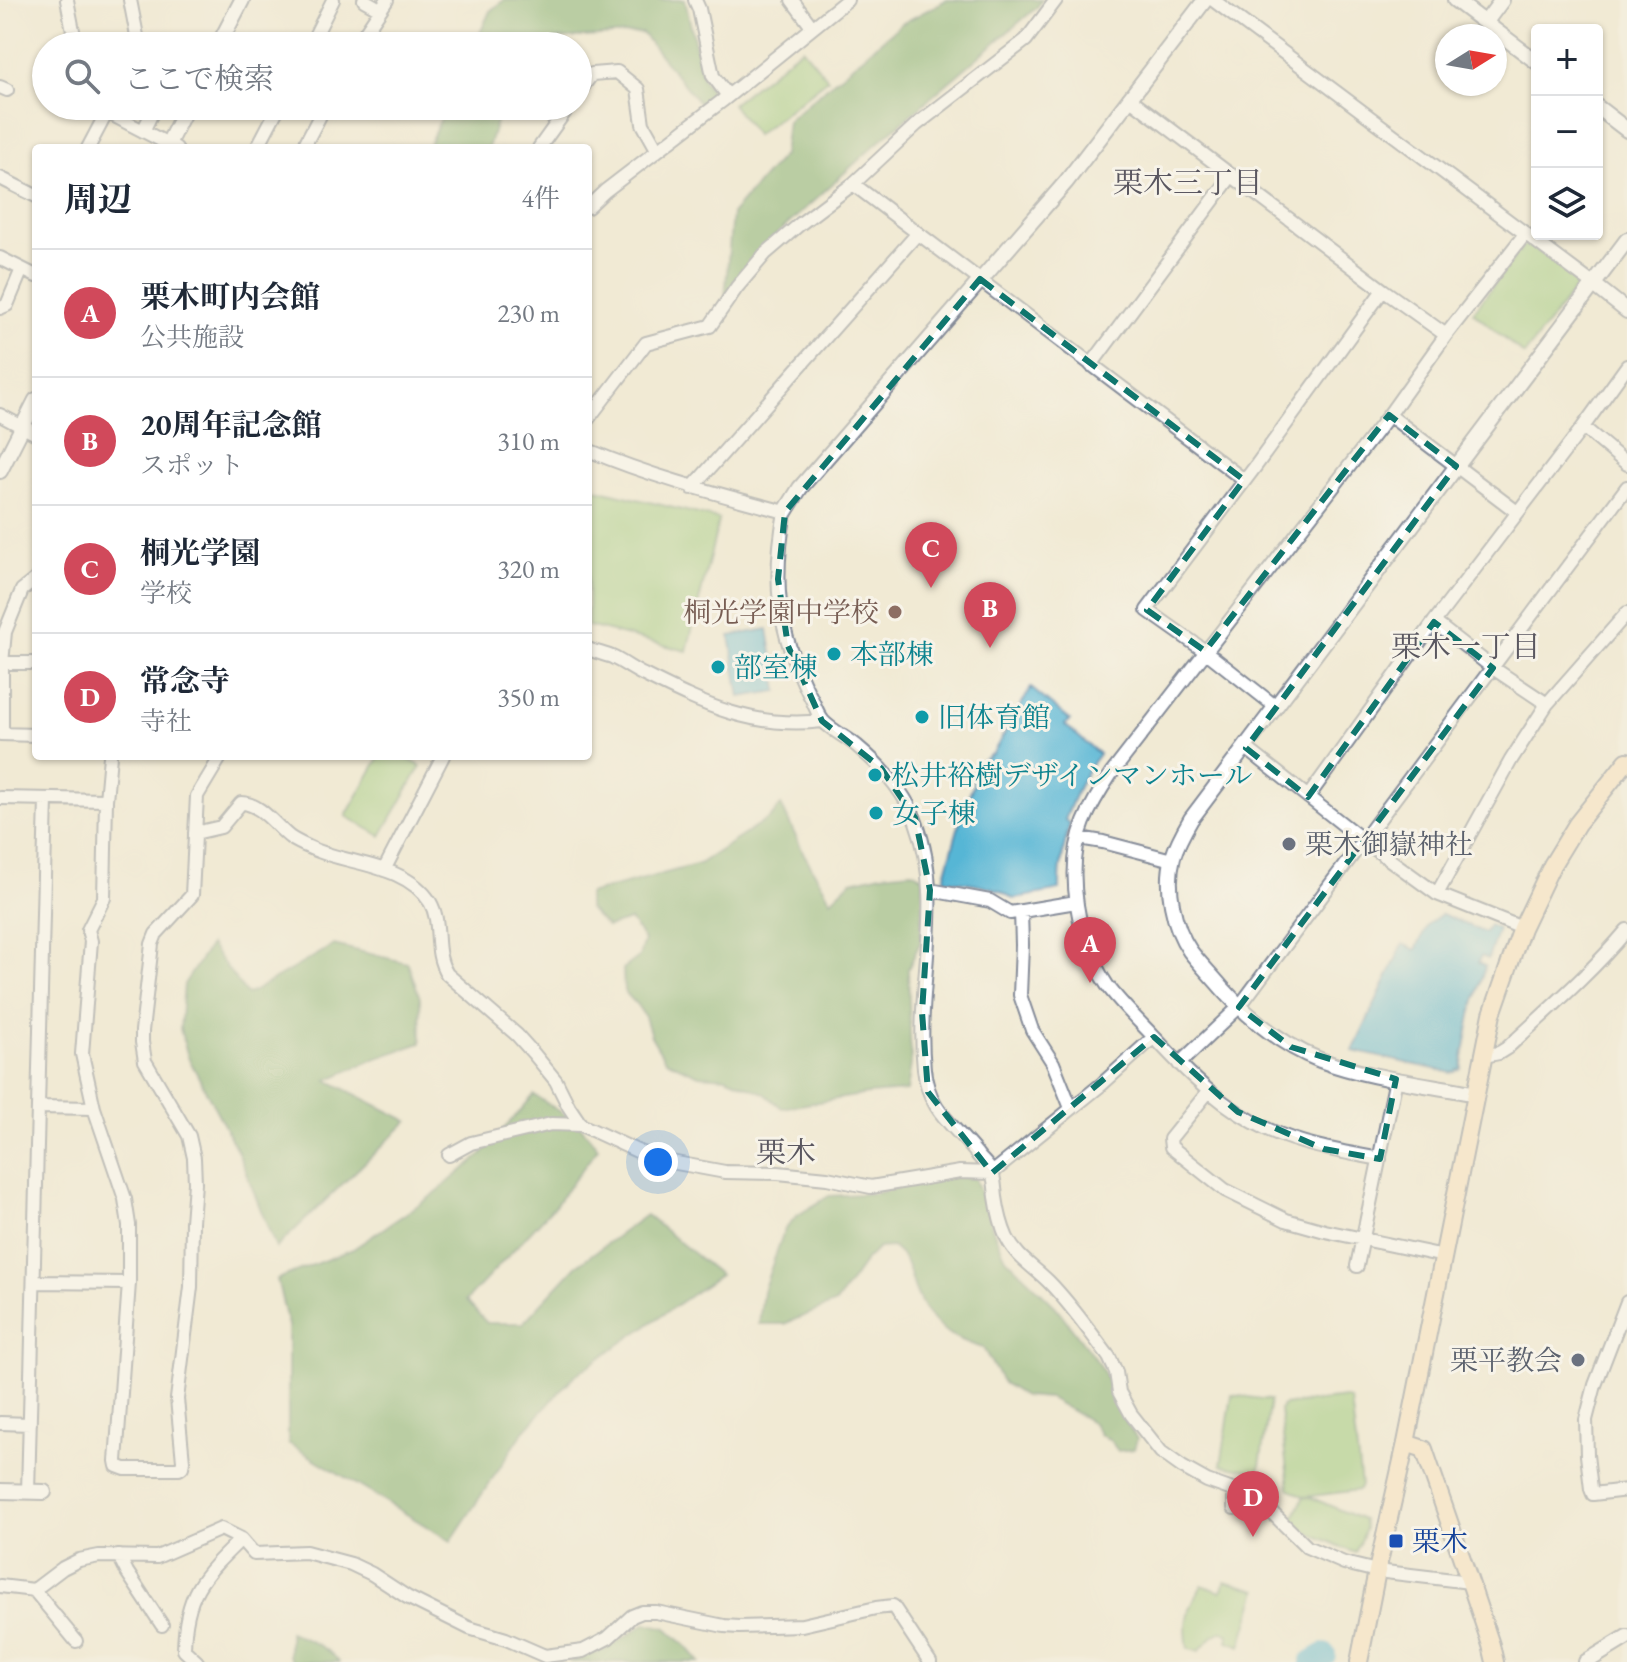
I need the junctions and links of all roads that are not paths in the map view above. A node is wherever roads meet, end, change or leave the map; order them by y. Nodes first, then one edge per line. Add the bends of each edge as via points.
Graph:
1 (67, 0) edge
2 (130, 0) edge
3 (242, 0) edge
4 (333, 0) edge
5 (364, 0) edge
6 (695, 0) edge
7 (792, 0) edge
8 (847, 0) edge
9 (1056, 0) edge
10 (1205, 0) edge
11 (1213, 0) edge
12 (1455, 0) edge
13 (1502, 0) edge
14 (384, 5) edge
15 (1485, 23) junction
16 (812, 27) junction
17 (73, 32) edge
18 (136, 32) edge
19 (225, 32) edge
20 (317, 32) edge
21 (366, 32) edge
22 (1531, 58) edge
23 (592, 74) edge
24 (728, 96) junction
25 (1129, 98) junction
26 (1603, 112) edge
27 (97, 120) edge
28 (122, 120) edge
29 (148, 120) edge
30 (181, 120) edge
31 (272, 120) edge
32 (318, 120) edge
33 (559, 120) edge
34 (1627, 130) edge
35 (143, 131) junction
36 (89, 144) edge
37 (165, 144) edge
38 (171, 144) edge
39 (259, 144) edge
40 (305, 144) edge
41 (542, 144) edge
42 (657, 149) junction
43 (1232, 175) junction
44 (0, 178) edge
45 (853, 184) junction
46 (32, 194) edge
47 (592, 203) edge
48 (918, 233) junction
49 (1525, 234) junction
50 (1627, 240) edge
51 (0, 258) edge
52 (22, 269) junction
53 (32, 274) edge
54 (980, 279) junction
55 (1593, 284) junction
56 (1383, 290) junction
57 (0, 308) edge
58 (1627, 311) edge
59 (1446, 335) junction
60 (1091, 365) junction
61 (1627, 366) edge
62 (1623, 381) edge
63 (592, 414) edge
64 (0, 415) edge
65 (1389, 415) junction
66 (1583, 427) junction
67 (29, 430) edge
68 (592, 452) edge
69 (1627, 464) edge
70 (1456, 466) junction
71 (0, 471) edge
72 (1244, 480) junction
73 (1627, 487) edge
74 (692, 488) junction
75 (785, 512) junction
76 (1517, 512) junction
77 (32, 582) edge
78 (1627, 613) edge
79 (1434, 622) junction
80 (592, 650) edge
81 (1205, 651) junction
82 (2, 663) junction
83 (32, 663) edge
84 (1493, 668) junction
85 (1547, 704) junction
86 (1276, 707) junction
87 (822, 721) junction
88 (1, 734) edge
89 (32, 735) edge
90 (1246, 748) junction
91 (110, 760) edge
92 (219, 760) edge
93 (441, 760) edge
94 (1627, 761) edge
95 (1308, 797) junction
96 (0, 798) edge
97 (46, 799) junction
98 (106, 800) junction
99 (195, 833) junction
100 (1079, 838) junction
101 (1364, 841) junction
102 (1172, 860) junction
103 (384, 870) junction
104 (930, 890) junction
105 (1437, 894) junction
106 (1076, 902) junction
107 (1021, 911) junction
108 (1522, 928) junction
109 (1627, 930) edge
110 (1239, 1007) junction
111 (1154, 1037) junction
112 (1484, 1056) junction
113 (1179, 1064) junction
114 (1396, 1079) junction
115 (1208, 1092) junction
116 (1476, 1094) junction
117 (38, 1107) junction
118 (94, 1108) junction
119 (1071, 1108) junction
120 (581, 1125) junction
121 (449, 1155) dead end
122 (1380, 1159) junction
123 (992, 1173) junction
124 (1363, 1238) junction
125 (1444, 1256) junction
126 (1357, 1266) dead end
127 (35, 1282) junction
128 (129, 1283) junction
129 (1627, 1302) edge
130 (0, 1423) edge
131 (30, 1424) junction
132 (1406, 1443) junction
133 (1627, 1490) edge
134 (0, 1491) edge
135 (1234, 1491) junction
136 (36, 1492) joint
137 (1234, 1508) dead end
138 (241, 1539) junction
139 (119, 1556) junction
140 (1377, 1571) junction
141 (1470, 1582) junction
142 (0, 1586) edge
143 (34, 1590) junction
144 (162, 1625) dead end
145 (1627, 1637) edge
146 (76, 1641) dead end
147 (181, 1656) edge
148 (197, 1662) edge
149 (930, 1662) edge
150 (1359, 1662) edge
151 (1495, 1662) edge
152 (1586, 1662) edge

1 - 17 street
2 - 18 street
3 - 19 street
4 - 20 street
5 - 14 street
6 - 24 street via 713,76
7 - 16 street
8 - 16 street
9 - 45 street via 1026,40 916,125
10 - 25 street
11 - 49 street
12 - 15 street
13 - 15 street
14 - 21 street
15 - 22 street
16 - 24 street
23 - 42 street via 617,72 638,89 643,124
24 - 42 street
25 - 43 street
25 - 54 street via 1066,182
26 - 34 street
27 - 36 street
28 - 35 street
29 - 35 street
30 - 38 street
31 - 39 street
32 - 40 street
33 - 41 street
35 - 37 street
42 - 47 street
43 - 56 street
43 - 60 street
44 - 46 street
45 - 48 street
45 - 63 street via 765,254 710,326 646,343
48 - 54 street
48 - 74 street
49 - 55 street
49 - 59 street
50 - 55 street
51 - 52 street
52 - 53 street
52 - 57 street via 7,305
54 - 60 street
54 - 75 street
55 - 58 street
55 - 70 street
56 - 59 street
56 - 72 street
59 - 65 street
60 - 72 street
61 - 62 street
62 - 66 street
64 - 67 street
65 - 70 street
65 - 81 street
66 - 69 street
66 - 76 street
67 - 71 street
68 - 74 street
70 - 76 street
70 - 86 street
72 - 81 street via 1147,610
73 - 84 street
74 - 75 street
75 - 87 street via 779,546 781,616 797,671
76 - 79 street
77 - 82 street via 22,590 5,632
78 - 85 street
79 - 84 street
79 - 95 street
80 - 87 street via 734,715
81 - 86 street
81 - 100 street via 1111,774
82 - 83 street
82 - 88 street
84 - 85 street
84 - 101 street
85 - 105 street
86 - 90 street
87 - 104 street via 857,746 898,788 923,842
88 - 89 street
90 - 95 street
90 - 102 street via 1191,819
91 - 98 street
92 - 99 street via 197,796
93 - 103 street
94 - 108 main road via 1577,824
95 - 101 street
96 - 97 street
97 - 98 street
97 - 117 street
98 - 118 street via 104,898 88,930 82,1054
99 - 103 street via 221,827 241,803 247,803 313,849
99 - 128 street via 192,895 152,944 142,1042 145,1061 189,1136 194,1158 191,1287 177,1399 183,1461 179,1469 117,1466
100 - 102 street
100 - 106 street
101 - 105 street
101 - 110 street
102 - 110 street via 1171,906 1182,936
103 - 120 street via 410,883 430,903 440,964 534,1054
104 - 107 street via 990,901 1010,913
104 - 123 street via 922,1012 928,1092 937,1110
105 - 108 street
106 - 107 street
106 - 111 street via 1095,964
107 - 119 street via 1020,995
108 - 112 main road via 1492,1014
109 - 112 street via 1610,953 1507,1048
110 - 113 street
110 - 114 street via 1291,1047
111 - 113 street
111 - 119 street
112 - 116 main road
113 - 115 street
114 - 116 street
114 - 122 street
115 - 122 street via 1269,1130 1324,1149
115 - 124 street via 1170,1139 1171,1147 1225,1190 1255,1206 1286,1220
116 - 125 main road
117 - 118 street
117 - 127 street
118 - 128 street via 125,1199
119 - 123 street
120 - 121 street via 551,1124 471,1143
120 - 123 street via 637,1151 725,1172 827,1178 871,1187 960,1172
122 - 124 street
123 - 135 street via 1007,1238 1109,1357 1131,1414 1161,1452
124 - 125 street
124 - 126 street
125 - 132 main road
127 - 128 street
127 - 131 street
129 - 133 street via 1586,1420 1593,1494
130 - 131 street
131 - 136 street
132 - 140 main road
132 - 141 main road via 1424,1449
134 - 136 street
135 - 137 street
135 - 140 street via 1258,1499 1307,1547
138 - 139 street via 221,1529 157,1557
138 - 147 street via 197,1588 184,1625
138 - 149 street via 254,1554 306,1552 351,1564 469,1628 545,1656 583,1651 642,1612 739,1627 802,1625 893,1606
139 - 143 street via 79,1560
139 - 144 street
140 - 141 street
140 - 150 main road
141 - 151 main road
142 - 143 street
143 - 146 street
145 - 152 street
147 - 148 street

